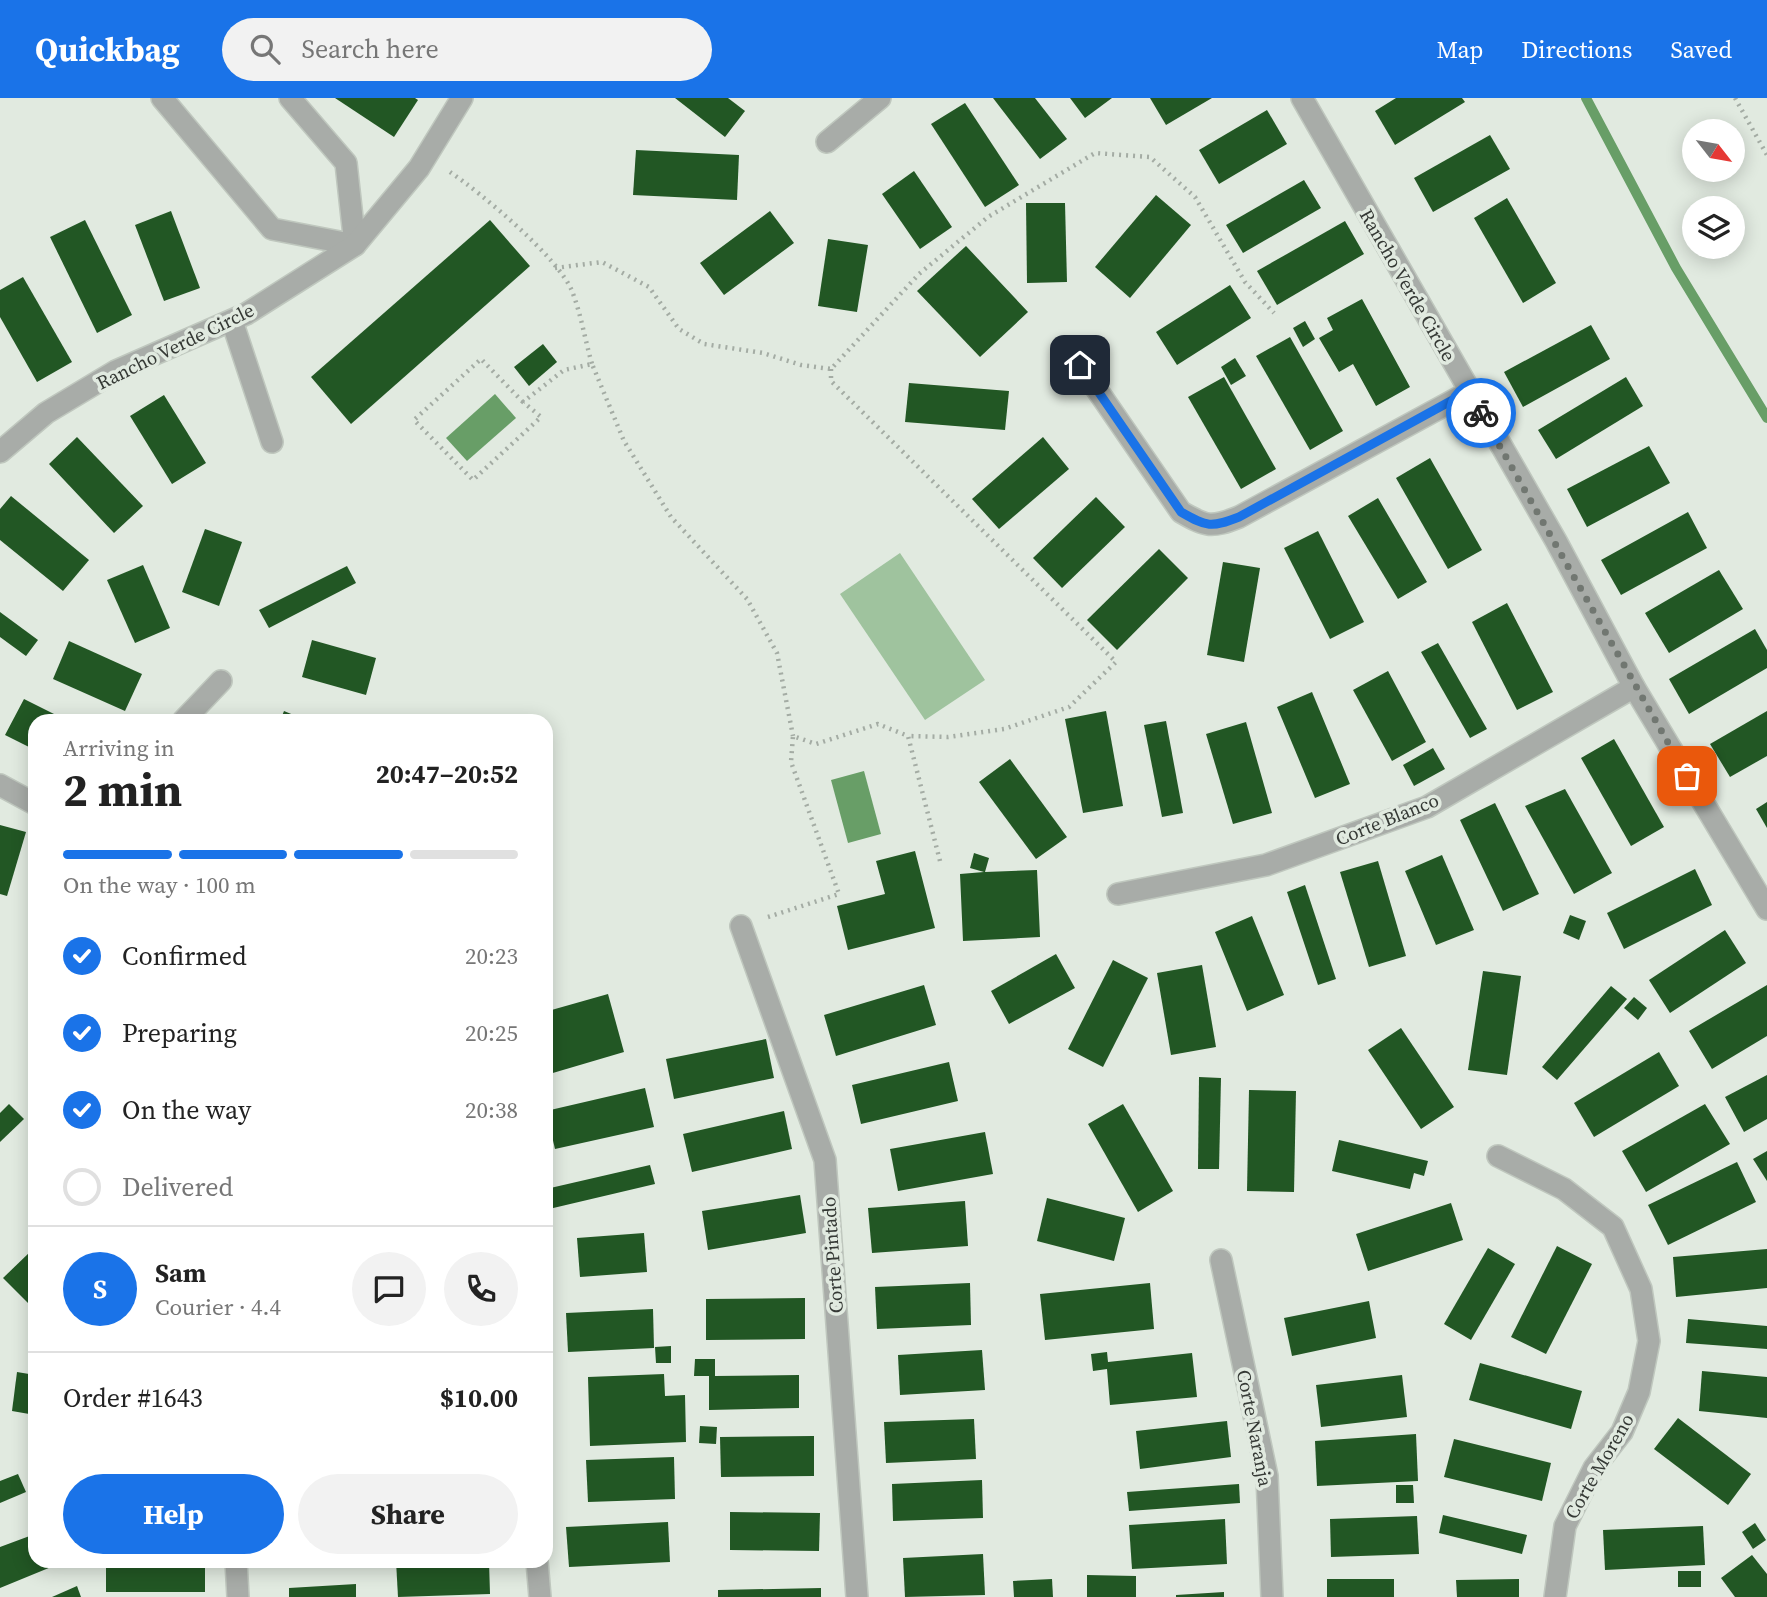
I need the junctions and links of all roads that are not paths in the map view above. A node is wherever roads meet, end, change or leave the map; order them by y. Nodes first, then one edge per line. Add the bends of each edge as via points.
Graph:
1 (162, 98) edge
2 (289, 98) edge
3 (462, 98) edge
4 (880, 98) edge
5 (1302, 98) edge
6 (827, 142) dead end
7 (355, 245) junction
8 (232, 321) junction
9 (1080, 365) dead end
10 (1469, 391) junction
11 (272, 442) dead end
12 (0, 452) edge
13 (221, 681) dead end
14 (1634, 687) junction
15 (190, 714) edge
16 (0, 785) edge
17 (28, 800) edge
18 (1118, 894) dead end
19 (1767, 909) edge
20 (741, 926) road end
21 (1498, 1156) dead end
22 (1222, 1260) dead end
23 (236, 1568) edge
24 (538, 1568) edge
25 (237, 1597) edge
26 (540, 1597) edge
27 (857, 1597) edge
28 (1272, 1597) edge
29 (1555, 1597) edge

1 - 7 street via 272,229
2 - 7 street via 346,163
3 - 7 street, Rancho Verde Circle via 427,156
4 - 6 street
5 - 10 street, Rancho Verde Circle
7 - 8 street, Rancho Verde Circle
8 - 11 street
8 - 12 street, Rancho Verde Circle via 116,371 46,413
9 - 10 street via 1181,512 1205,526 1239,517
10 - 14 street, Rancho Verde Circle
13 - 15 street
14 - 18 street, Corte Blanco via 1427,807 1266,866
14 - 19 street, Rancho Verde Circle
16 - 17 street
20 - 27 street, Corte Pintado via 825,1160
21 - 29 street, Corte Moreno via 1564,1189 1613,1227 1641,1289 1649,1341 1639,1392 1622,1432 1594,1468 1565,1526
22 - 28 street, Corte Naranja via 1268,1476
23 - 25 street
24 - 26 street

